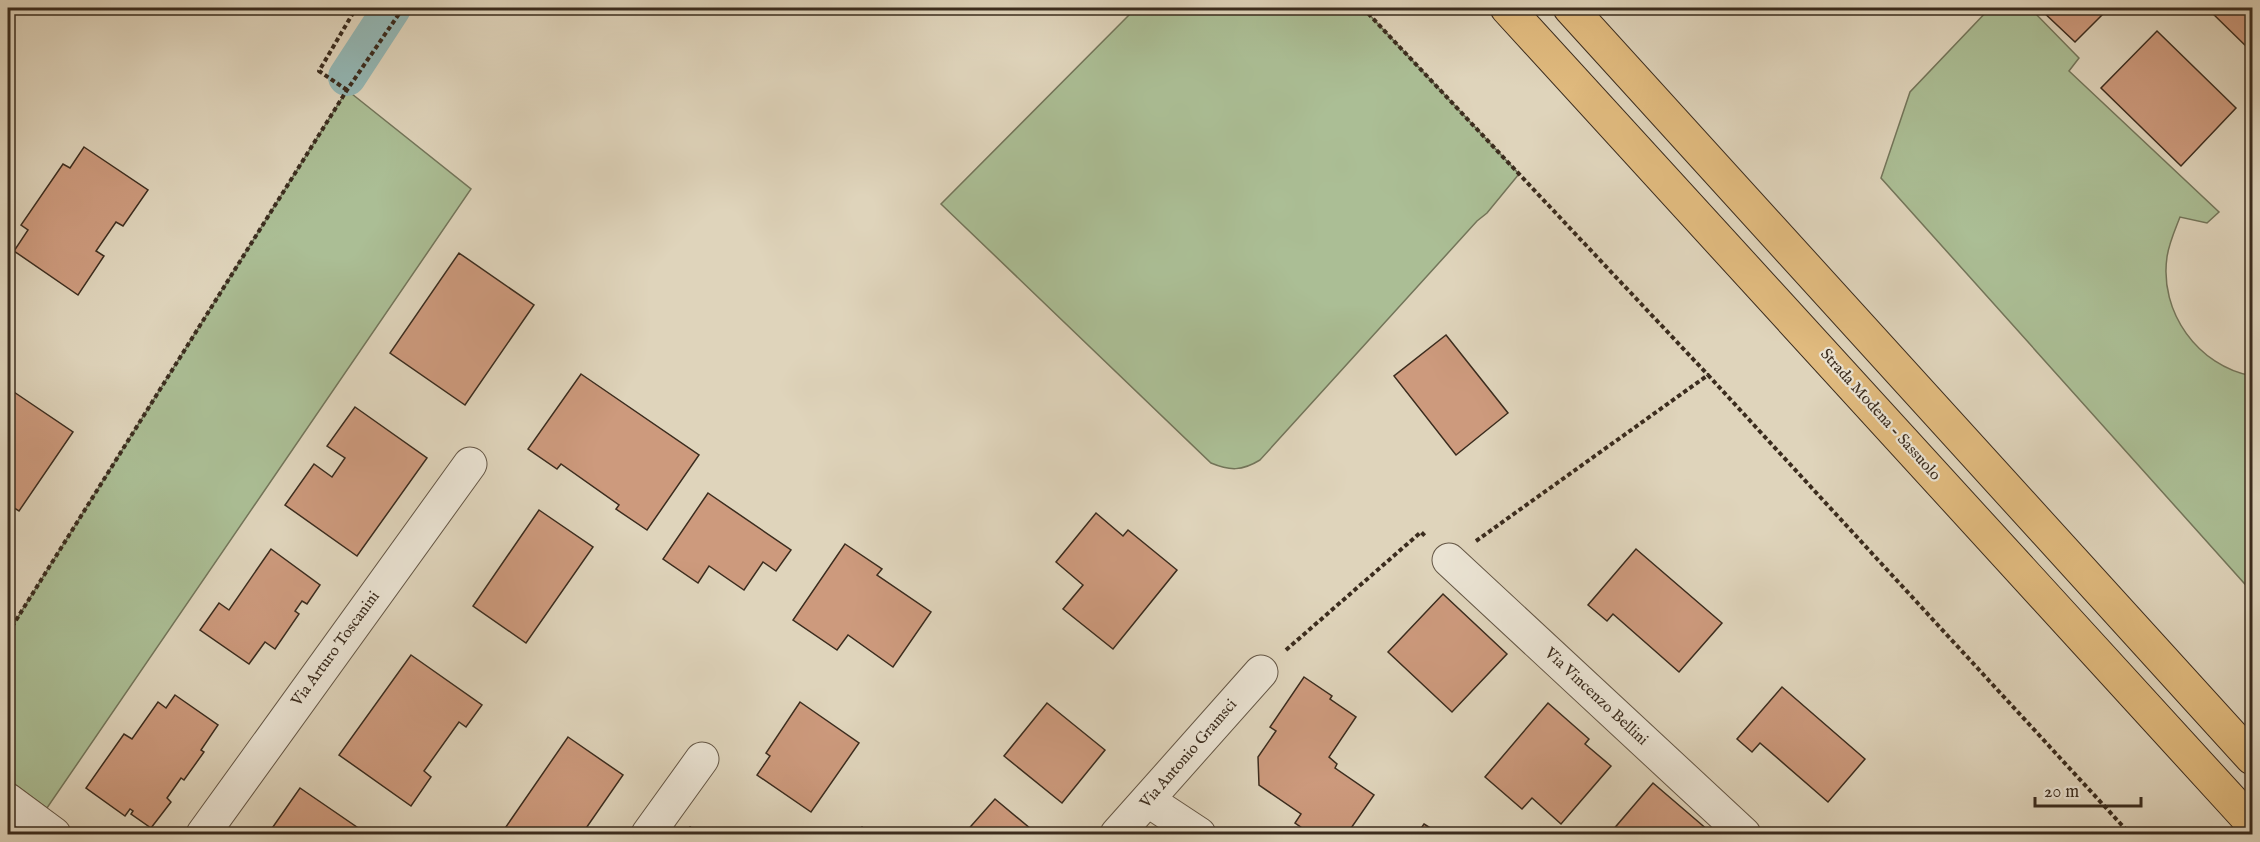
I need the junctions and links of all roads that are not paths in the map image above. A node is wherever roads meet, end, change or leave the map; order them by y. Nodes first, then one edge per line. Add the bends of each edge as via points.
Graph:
1 (1508, 8) edge
2 (1570, 8) edge
3 (470, 464) dead end
4 (1449, 560) road end
5 (1261, 672) road end
6 (2253, 758) edge
7 (702, 759) dead end
8 (8, 800) edge
9 (1149, 801) junction
10 (2253, 824) edge
11 (54, 834) edge
12 (202, 834) edge
13 (648, 834) edge
14 (1117, 834) edge
15 (1199, 834) edge
16 (1744, 834) edge

1 - 10 highway, Strada Modena - Sassuolo
2 - 6 highway
3 - 12 street, Via Arturo Toscanini
4 - 16 street, Via Vincenzo Bellini
5 - 9 street, Via Antonio Gramsci
7 - 13 street
8 - 11 street
9 - 14 street, Via Antonio Gramsci
9 - 15 street

